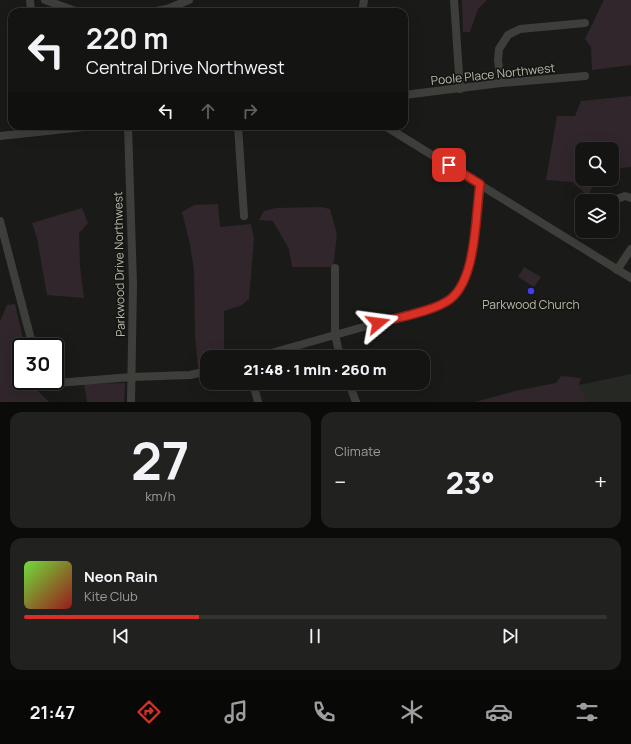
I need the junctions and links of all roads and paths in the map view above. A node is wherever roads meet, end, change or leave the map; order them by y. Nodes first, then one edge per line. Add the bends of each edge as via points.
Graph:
1 (45, 0) edge
2 (189, 0) edge
3 (454, 0) edge
4 (67, 8) edge
5 (169, 8) edge
6 (585, 23) dead end
7 (585, 76) dead end
8 (501, 83) junction
9 (460, 89) junction
10 (408, 95) edge
11 (31, 130) edge
12 (128, 130) edge
13 (238, 130) edge
14 (393, 130) edge
15 (0, 136) edge
16 (480, 184) junction
17 (619, 198) edge
18 (631, 198) edge
19 (244, 216) dead end
20 (0, 221) edge
21 (631, 249) edge
22 (335, 268) dead end
23 (617, 270) junction
24 (631, 278) edge
25 (335, 334) junction
26 (31, 338) edge
27 (281, 350) edge
28 (338, 350) edge
29 (200, 373) edge
30 (132, 377) junction
31 (64, 381) edge
32 (255, 390) edge
33 (352, 390) edge
34 (131, 402) edge
35 (258, 402) edge
36 (356, 402) edge

1 - 4 street
2 - 5 street
3 - 9 street
6 - 8 street via 520,29 508,36 499,49
7 - 8 street, Poole Place Northwest
8 - 9 street, Poole Place Northwest
9 - 10 street, Poole Place Northwest
11 - 15 street
12 - 30 street, Parkwood Drive Northwest via 133,284
13 - 19 street
14 - 16 street
16 - 23 street
16 - 25 street via 470,264 457,292 445,303 434,307
17 - 18 street
20 - 26 street
21 - 23 street
22 - 25 street
23 - 24 street
25 - 27 street
25 - 28 street
29 - 30 street
30 - 31 street
30 - 34 street, Parkwood Drive Northwest
32 - 35 street
33 - 36 street

